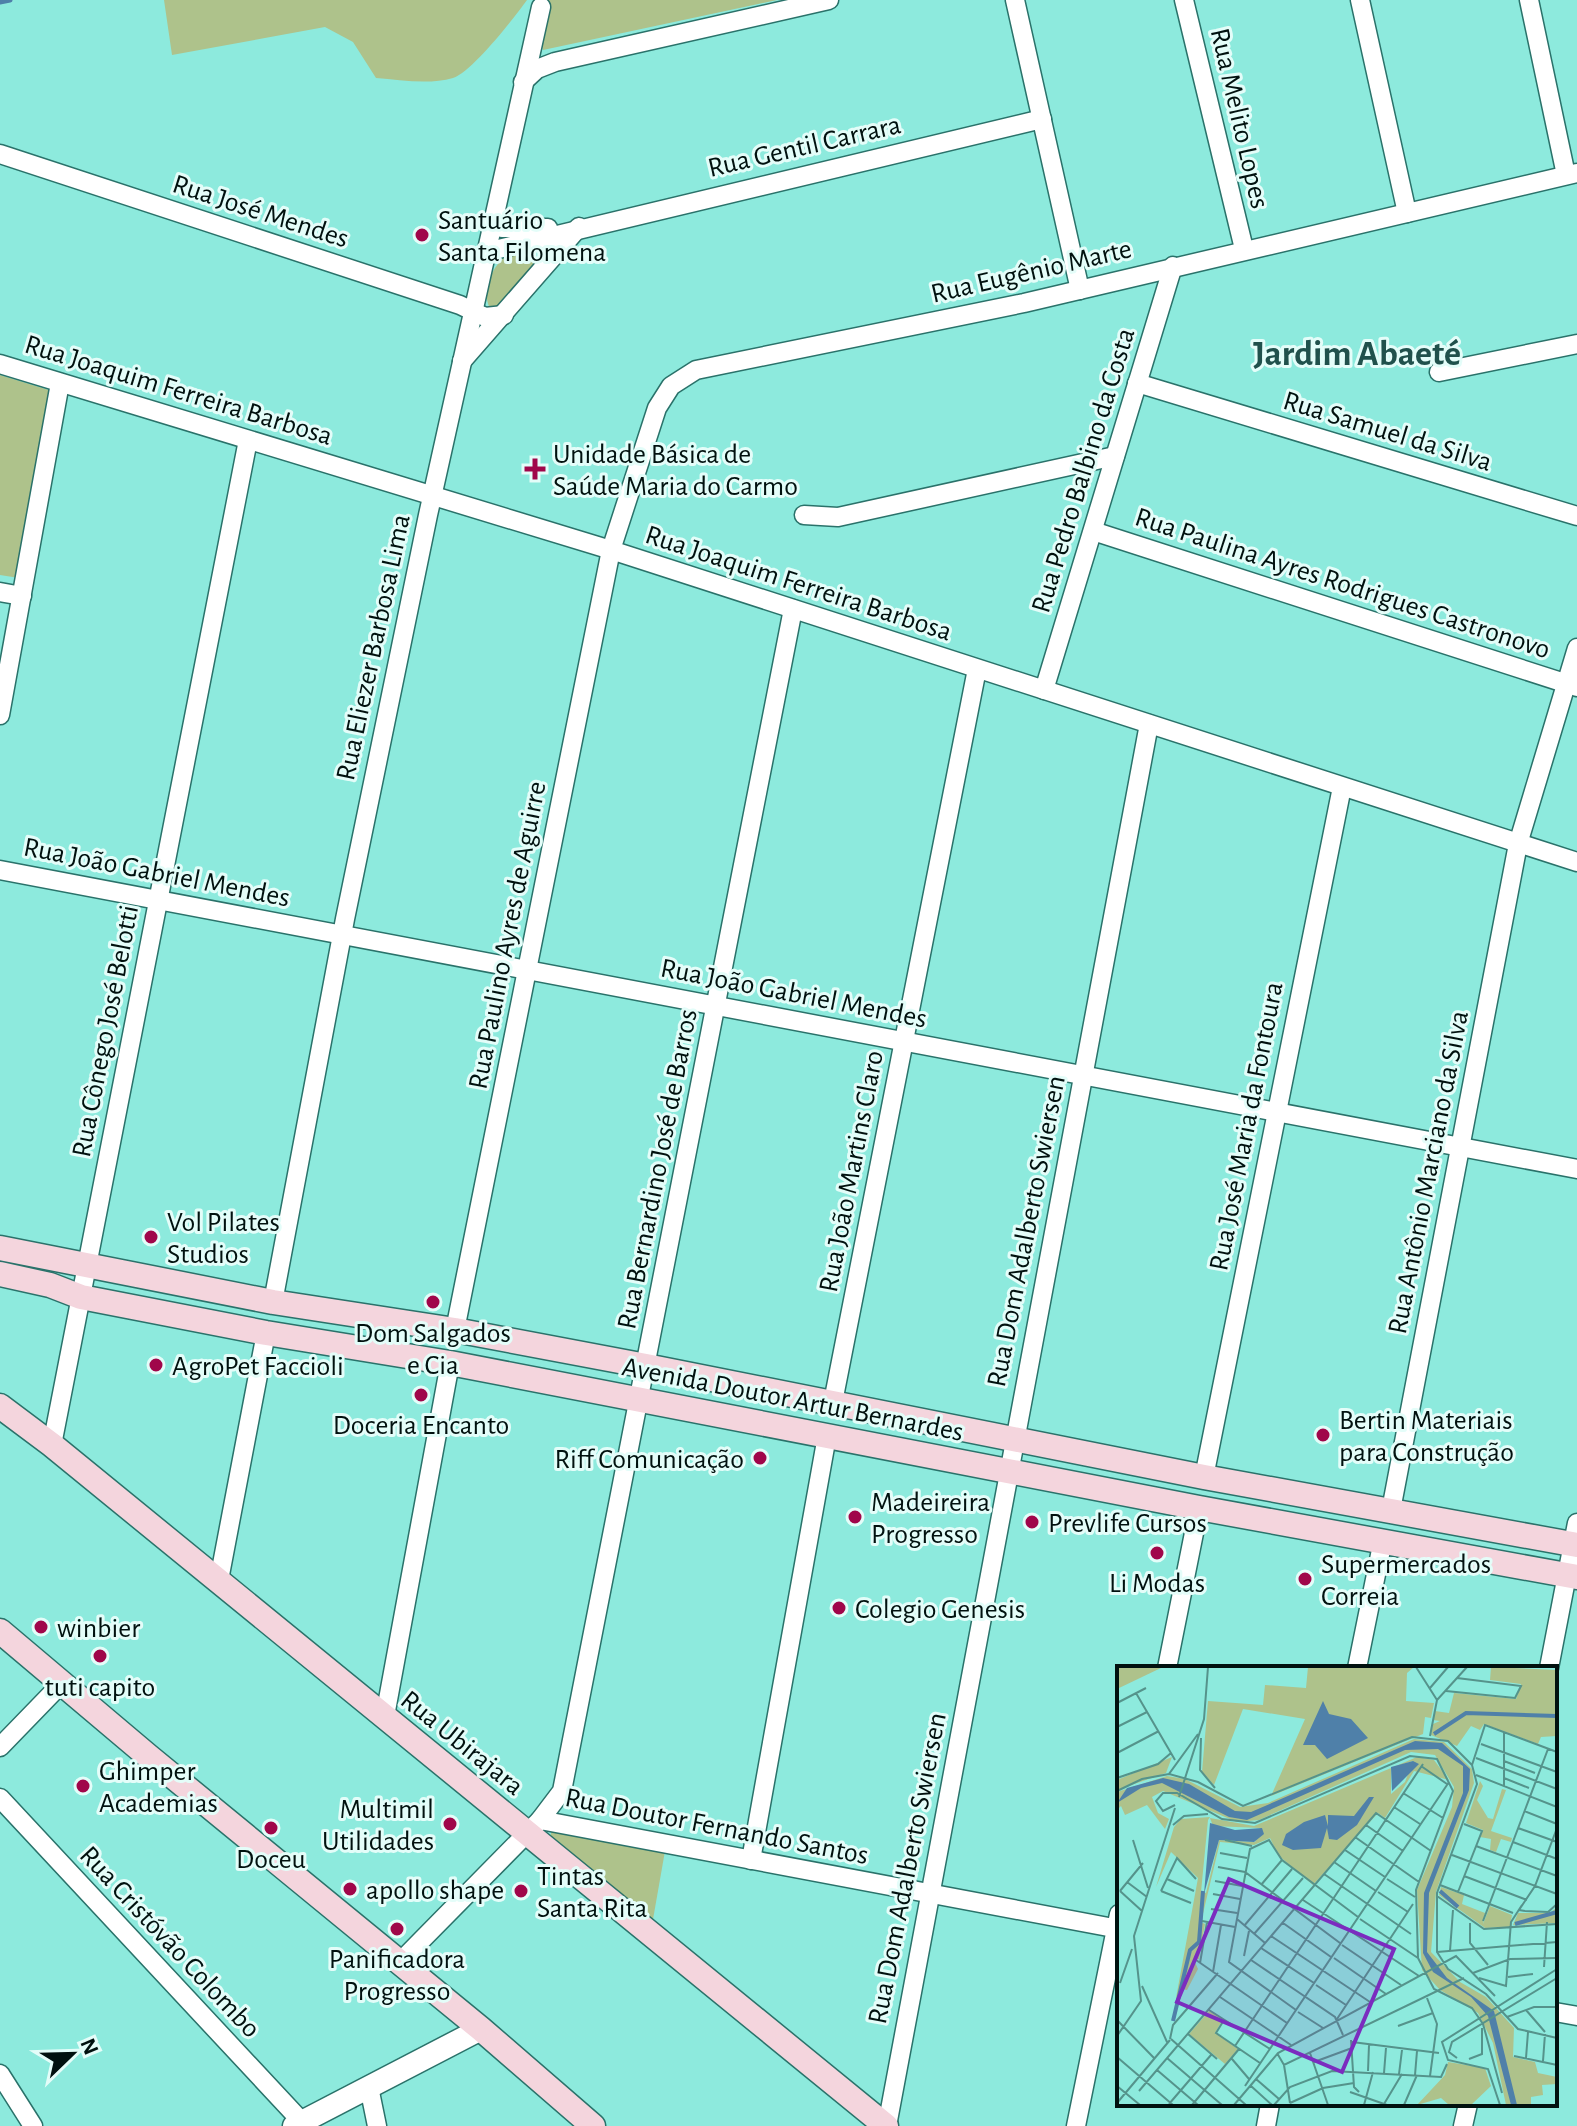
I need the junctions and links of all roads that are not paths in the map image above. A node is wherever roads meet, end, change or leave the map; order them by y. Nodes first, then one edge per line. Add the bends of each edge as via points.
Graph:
1 (829, 0) edge
2 (1015, 0) edge
3 (1184, 0) edge
4 (1360, 0) edge
5 (1529, 0) edge
6 (541, 7) dead end
7 (523, 82) junction
8 (1042, 119) junction
9 (0, 154) edge
10 (1572, 174) edge
11 (1407, 213) junction
12 (492, 223) junction
13 (579, 227) junction
14 (1244, 249) junction
15 (486, 252) junction
16 (1173, 266) junction
17 (1080, 290) junction
18 (472, 310) junction
19 (504, 315) junction
20 (1577, 344) edge
21 (461, 362) junction
22 (0, 364) edge
23 (1439, 372) dead end
24 (60, 383) junction
25 (1137, 383) junction
26 (248, 440) junction
27 (1115, 456) junction
28 (433, 495) junction
29 (804, 515) dead end
30 (1577, 516) edge
31 (1093, 531) junction
32 (611, 550) junction
33 (0, 592) edge
34 (22, 596) junction
35 (793, 609) junction
36 (1577, 648) edge
37 (977, 669) junction
38 (1572, 685) edge
39 (1044, 690) junction
40 (0, 715) edge
41 (1149, 724) junction
42 (1342, 787) junction
43 (1518, 844) junction
44 (1577, 862) edge
45 (0, 870) edge
46 (158, 900) junction
47 (341, 935) junction
48 (527, 970) junction
49 (716, 1006) junction
50 (904, 1042) junction
51 (1083, 1076) junction
52 (1277, 1112) junction
53 (1460, 1147) junction
54 (1577, 1169) edge
55 (0, 1248) edge
56 (88, 1265) junction
57 (0, 1274) edge
58 (81, 1297) junction
59 (273, 1302) junction
60 (455, 1330) junction
61 (266, 1333) junction
62 (450, 1363) junction
63 (646, 1366) junction
64 (639, 1400) junction
65 (833, 1402) junction
66 (0, 1406) edge
67 (827, 1436) junction
68 (1016, 1439) junction
69 (52, 1445) junction
70 (1009, 1470) junction
71 (1204, 1477) junction
72 (1199, 1508) junction
73 (1391, 1510) junction
74 (1576, 1537) edge
75 (1383, 1540) junction
76 (1572, 1576) edge
77 (219, 1580) junction
78 (0, 1631) edge
79 (1167, 1666) edge
80 (1357, 1666) edge
81 (1550, 1666) edge
82 (62, 1683) junction
83 (385, 1716) junction
84 (0, 1747) edge
85 (0, 1798) edge
86 (533, 1826) junction
87 (751, 1860) junction
88 (930, 1894) junction
89 (1117, 1924) edge
90 (1117, 1929) edge
91 (400, 1962) junction
92 (1557, 2012) edge
93 (1577, 2016) edge
94 (481, 2029) junction
95 (0, 2074) edge
96 (369, 2087) junction
97 (1270, 2106) edge
98 (1468, 2106) edge
99 (298, 2124) edge
100 (33, 2126) edge
101 (377, 2126) edge
102 (593, 2126) edge
103 (886, 2126) edge
104 (1076, 2126) edge
105 (1266, 2126) edge
106 (1463, 2126) edge

1 - 7 street via 555,62
2 - 8 street
3 - 14 street, Rua Melito Lopes
4 - 11 street
5 - 10 street
6 - 7 street, Rua Eliezer Barbosa Lima
7 - 12 street, Rua Eliezer Barbosa Lima
8 - 13 street, Rua Gentil Carrara
8 - 17 street
9 - 18 street, Rua José Mendes
10 - 11 street, Rua Eugênio Marte
11 - 14 street, Rua Eugênio Marte
12 - 13 street, Rua Gentil Carrara via 502,228
12 - 15 street, Rua Eliezer Barbosa Lima
13 - 15 street, Rua Gentil Carrara
13 - 19 street
14 - 16 street, Rua Eugênio Marte
15 - 18 street, Rua Eliezer Barbosa Lima
16 - 17 street, Rua Eugênio Marte
16 - 25 street, Rua Pedro Balbino da Costa
17 - 32 street, Rua Eugênio Marte via 696,370 671,386 657,408
18 - 19 street, Rua José Mendes via 485,317
18 - 21 street, Rua Eliezer Barbosa Lima
19 - 21 street
20 - 23 street
21 - 28 street, Rua Eliezer Barbosa Lima
22 - 24 street, Rua Joaquim Ferreira Barbosa
24 - 26 street, Rua Joaquim Ferreira Barbosa
24 - 34 street
25 - 27 street, Rua Pedro Balbino da Costa
25 - 30 street, Rua Samuel da Silva
26 - 28 street, Rua Joaquim Ferreira Barbosa
26 - 46 street, Rua Cônego José Belotti
27 - 29 street via 838,517
27 - 31 street, Rua Pedro Balbino da Costa
28 - 32 street, Rua Joaquim Ferreira Barbosa
28 - 47 street, Rua Eliezer Barbosa Lima
31 - 38 street, Rua Paulina Ayres Rodrigues Castronovo
31 - 39 street, Rua Pedro Balbino da Costa
32 - 35 street, Rua Joaquim Ferreira Barbosa
32 - 48 street, Rua Paulino Ayres de Aguirre
33 - 34 street
34 - 40 street
35 - 37 street, Rua Joaquim Ferreira Barbosa
35 - 49 street, Rua Bernardino José de Barros
36 - 38 street, Rua Antônio Marciano da Silva
37 - 39 street, Rua Joaquim Ferreira Barbosa
37 - 50 street, Rua João Martins Claro
38 - 43 street, Rua Antônio Marciano da Silva
39 - 41 street, Rua Joaquim Ferreira Barbosa
41 - 42 street, Rua Joaquim Ferreira Barbosa
41 - 51 street, Rua Dom Adalberto Swiersen
42 - 43 street, Rua Joaquim Ferreira Barbosa
42 - 52 street, Rua José Maria da Fontoura
43 - 44 street, Rua Joaquim Ferreira Barbosa
43 - 53 street, Rua Antônio Marciano da Silva
45 - 46 street, Rua João Gabriel Mendes
46 - 47 street, Rua João Gabriel Mendes
46 - 56 street, Rua Cônego José Belotti
47 - 48 street, Rua João Gabriel Mendes
47 - 59 street, Rua Eliezer Barbosa Lima
48 - 49 street, Rua João Gabriel Mendes
48 - 60 street, Rua Paulino Ayres de Aguirre
49 - 50 street, Rua João Gabriel Mendes
49 - 63 street, Rua Bernardino José de Barros
50 - 51 street, Rua João Gabriel Mendes
50 - 65 street, Rua João Martins Claro
51 - 52 street, Rua João Gabriel Mendes
51 - 68 street, Rua Dom Adalberto Swiersen
52 - 53 street, Rua João Gabriel Mendes
52 - 71 street, Rua José Maria da Fontoura
53 - 54 street, Rua João Gabriel Mendes
53 - 73 street, Rua Antônio Marciano da Silva
55 - 56 main road, Avenida Doutor Artur Bernardes
56 - 58 street, Rua Cônego José Belotti
56 - 59 main road, Avenida Doutor Artur Bernardes
57 - 58 main road, Avenida Doutor Artur Bernardes
58 - 61 main road, Avenida Doutor Artur Bernardes
58 - 69 street, Rua Cônego José Belotti
59 - 60 main road, Avenida Doutor Artur Bernardes
60 - 63 main road, Avenida Doutor Artur Bernardes
61 - 62 main road, Avenida Doutor Artur Bernardes
61 - 77 street
62 - 64 main road, Avenida Doutor Artur Bernardes
62 - 83 street
63 - 64 street, Rua Bernardino José de Barros
63 - 65 main road, Avenida Doutor Artur Bernardes
64 - 67 main road, Avenida Doutor Artur Bernardes
64 - 86 street, Rua Bernardino José de Barros via 562,1791
65 - 68 main road, Avenida Doutor Artur Bernardes
66 - 69 main road, Rua Ubirajara
67 - 70 main road, Avenida Doutor Artur Bernardes
67 - 87 street
68 - 70 street, Rua Dom Adalberto Swiersen
68 - 71 main road, Avenida Doutor Artur Bernardes
69 - 77 main road, Rua Ubirajara
70 - 72 main road, Avenida Doutor Artur Bernardes
70 - 88 street, Rua Dom Adalberto Swiersen
71 - 73 main road, Avenida Doutor Artur Bernardes
72 - 75 main road, Avenida Doutor Artur Bernardes
72 - 79 street
73 - 74 main road, Avenida Doutor Artur Bernardes
74 - 76 street
75 - 76 main road, Avenida Doutor Artur Bernardes
75 - 80 street
76 - 81 street
77 - 83 main road, Rua Ubirajara
78 - 82 main road
82 - 84 street
82 - 91 main road
83 - 86 main road, Rua Ubirajara
85 - 99 street, Rua Cristóvão Colombo
86 - 87 street, Rua Doutor Fernando Santos
86 - 91 street, Rua Bernardino José de Barros
86 - 103 main road, Rua Ubirajara
87 - 88 street, Rua Doutor Fernando Santos
88 - 89 street, Rua Doutor Fernando Santos
88 - 103 street, Rua Dom Adalberto Swiersen
90 - 104 street
91 - 94 main road
92 - 93 street
94 - 96 street
94 - 102 main road
95 - 100 street
96 - 99 street
96 - 101 street
97 - 105 street
98 - 106 street

